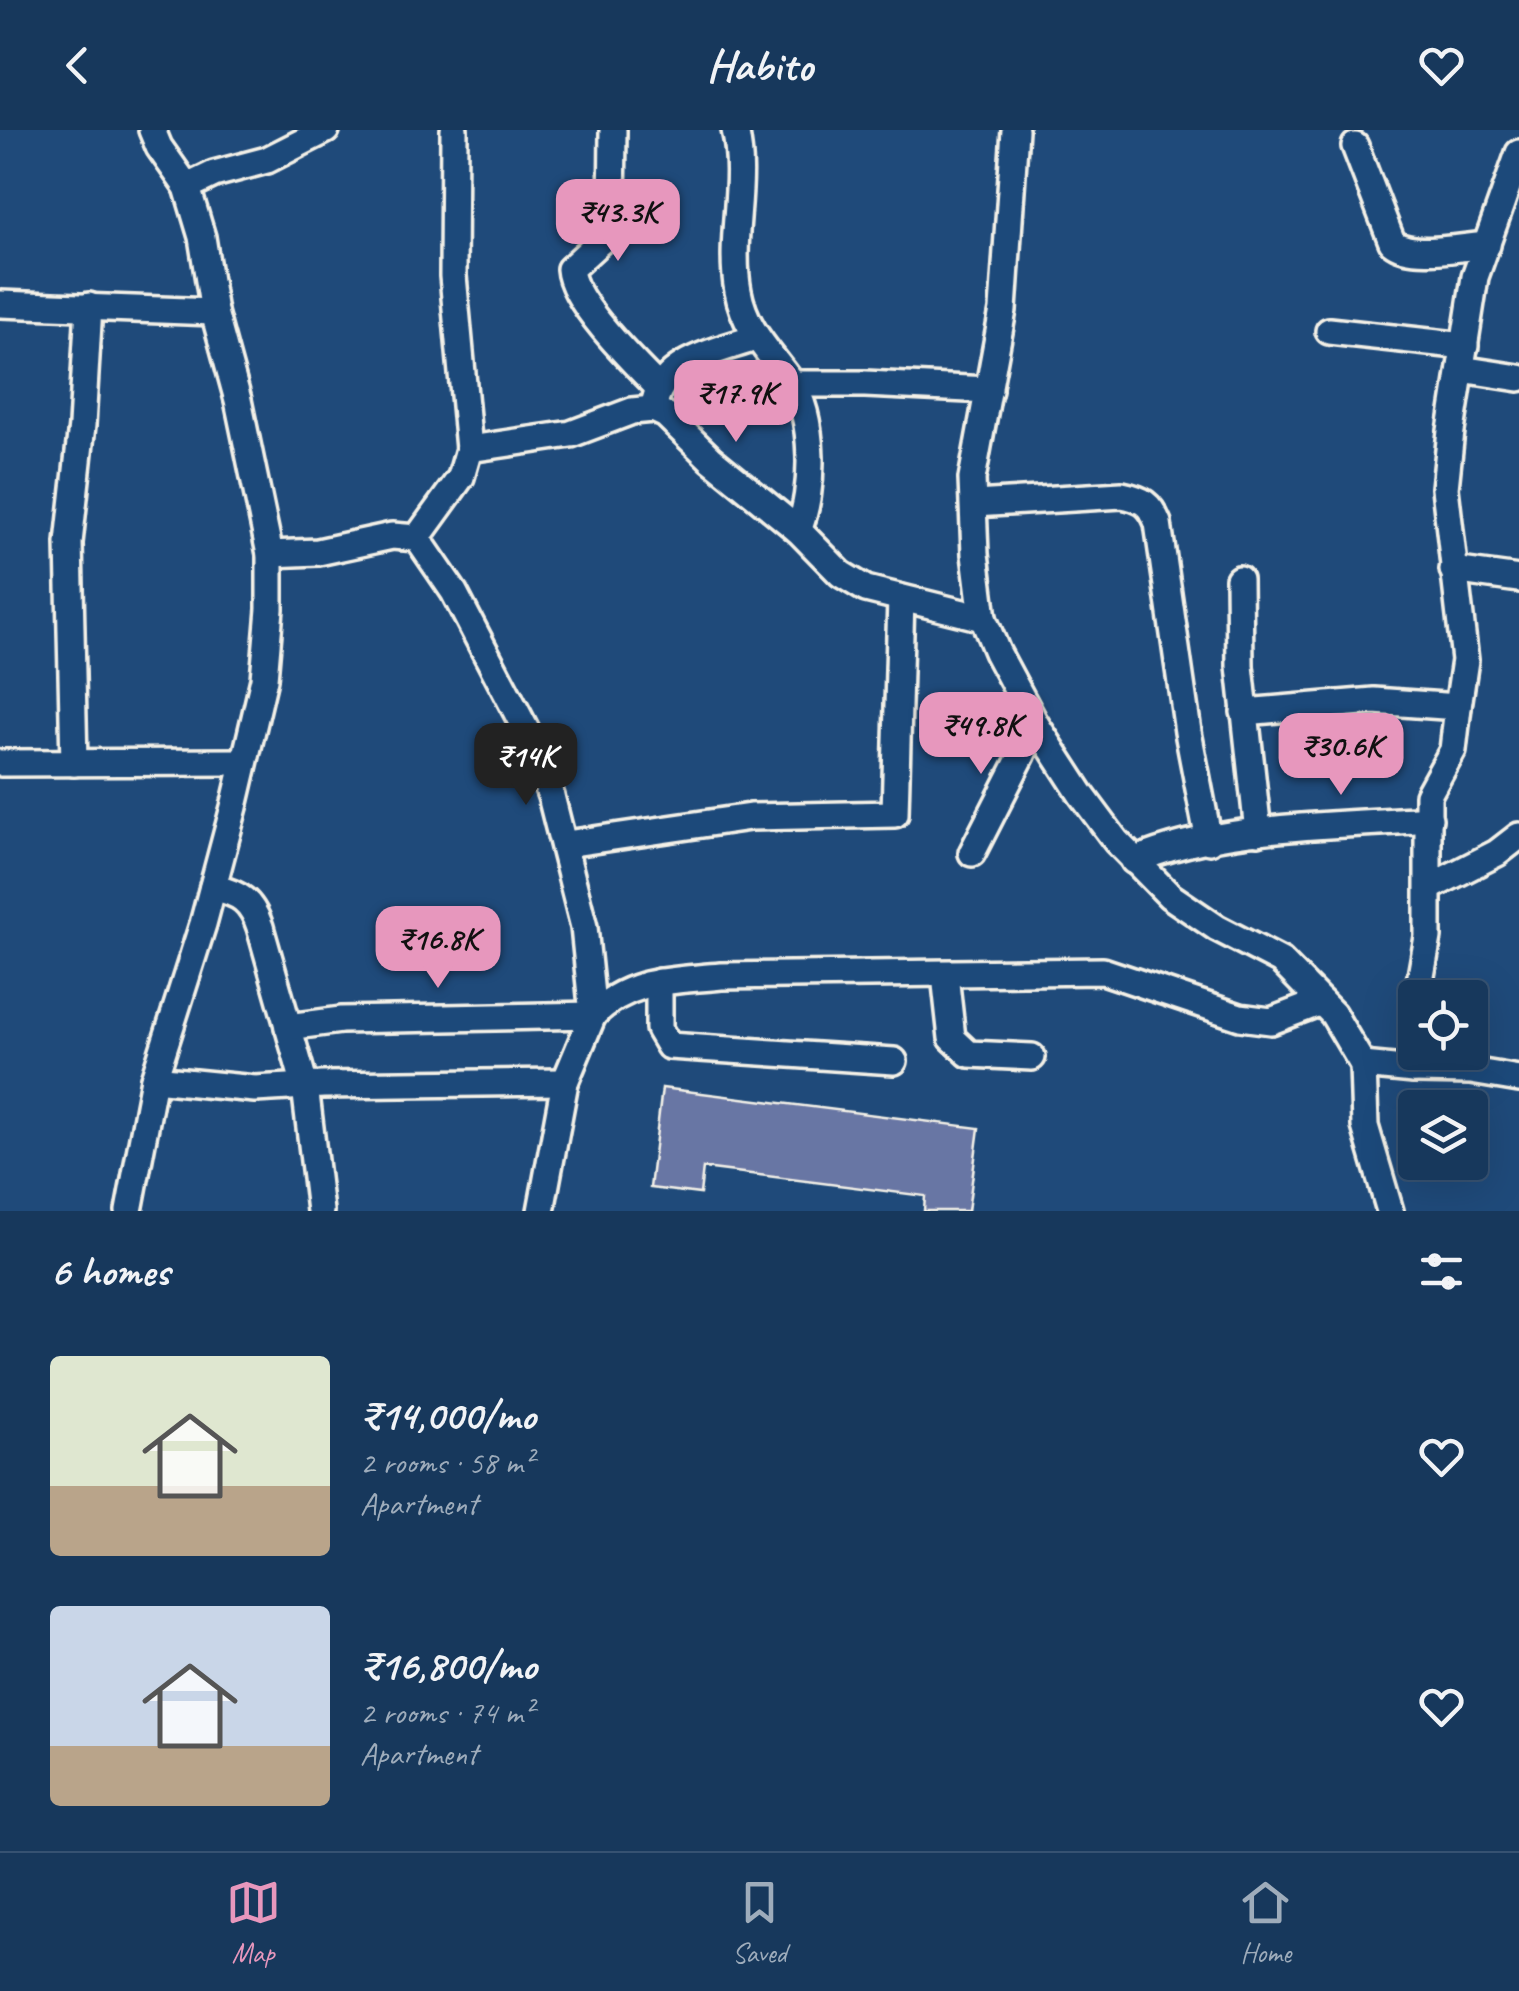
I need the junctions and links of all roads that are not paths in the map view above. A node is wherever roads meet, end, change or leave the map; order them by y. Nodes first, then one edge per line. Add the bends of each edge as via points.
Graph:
1 (152, 130) edge
2 (326, 130) edge
3 (454, 130) edge
4 (613, 130) edge
5 (735, 130) edge
6 (1015, 130) edge
7 (1354, 146) dead end
8 (1519, 153) edge
9 (187, 187) junction
10 (1487, 245) junction
11 (0, 304) edge
12 (89, 306) junction
13 (214, 312) junction
14 (1329, 331) dead end
15 (755, 338) junction
16 (1463, 358) junction
17 (1519, 378) edge
18 (793, 384) junction
19 (989, 390) junction
20 (656, 398) junction
21 (469, 450) junction
22 (974, 504) junction
23 (798, 530) junction
24 (417, 538) junction
25 (270, 554) junction
26 (1452, 570) junction
27 (1238, 579) dead end
28 (1519, 579) edge
29 (900, 598) junction
30 (983, 618) junction
31 (1458, 708) junction
32 (1244, 712) junction
33 (1035, 722) junction
34 (244, 762) junction
35 (0, 763) edge
36 (74, 763) junction
37 (1428, 819) junction
38 (1258, 832) junction
39 (1519, 836) edge
40 (1210, 840) junction
41 (566, 844) junction
42 (972, 853) dead end
43 (1134, 861) junction
44 (213, 886) junction
45 (1430, 887) junction
46 (945, 974) junction
47 (1420, 980) edge
48 (660, 982) junction
49 (1322, 1002) junction
50 (592, 1015) junction
51 (288, 1027) junction
52 (1032, 1058) dead end
53 (894, 1061) dead end
54 (1398, 1061) edge
55 (1363, 1066) junction
56 (1466, 1070) edge
57 (154, 1079) junction
58 (1519, 1079) edge
59 (565, 1082) junction
60 (305, 1086) junction
61 (128, 1211) edge
62 (320, 1211) edge
63 (541, 1211) edge
64 (1390, 1211) edge

1 - 9 street
2 - 9 street via 267,160
3 - 21 street via 453,276
4 - 20 street via 612,216 606,236 570,269 571,278
5 - 15 street via 738,289
6 - 19 street via 1003,310
7 - 10 street via 1399,248
8 - 10 street
9 - 13 street
10 - 16 street
11 - 12 street
12 - 13 street
12 - 36 street via 69,543
13 - 25 street
14 - 16 street
15 - 18 street
15 - 20 street via 668,374
16 - 17 street
16 - 26 street via 1445,488
18 - 19 street
18 - 23 street via 806,414 809,482
19 - 22 street via 972,479
20 - 21 street via 572,434
20 - 23 street via 710,459
21 - 24 street via 461,478
22 - 30 street
22 - 40 street via 1122,495 1152,508
23 - 29 street via 841,574
24 - 25 street
24 - 41 street via 492,660 526,730
25 - 34 street via 264,678
26 - 28 street
26 - 31 street via 1465,660
27 - 32 street
29 - 30 street
29 - 41 street via 895,814 750,817
30 - 33 street
31 - 32 street via 1374,701
31 - 37 street via 1453,750 1428,795
32 - 38 street
33 - 42 street
33 - 43 street
34 - 36 street
34 - 44 street
35 - 36 street
37 - 38 street
37 - 45 street
38 - 40 street
39 - 45 street
40 - 43 street
41 - 50 street via 584,926
43 - 49 street via 1170,896 1280,960
44 - 51 street via 241,894 253,907
44 - 57 street
45 - 47 street
46 - 48 street
46 - 49 street via 1103,970 1240,1017 1272,1021
46 - 52 street via 952,1038 969,1054
48 - 50 street via 622,990
48 - 53 street via 659,1029 669,1046
49 - 55 street
50 - 51 street
50 - 59 street
51 - 60 street
54 - 55 street
55 - 64 street via 1365,1126
56 - 58 street
57 - 60 street via 256,1090
57 - 61 street
59 - 60 street
59 - 63 street
60 - 62 street

